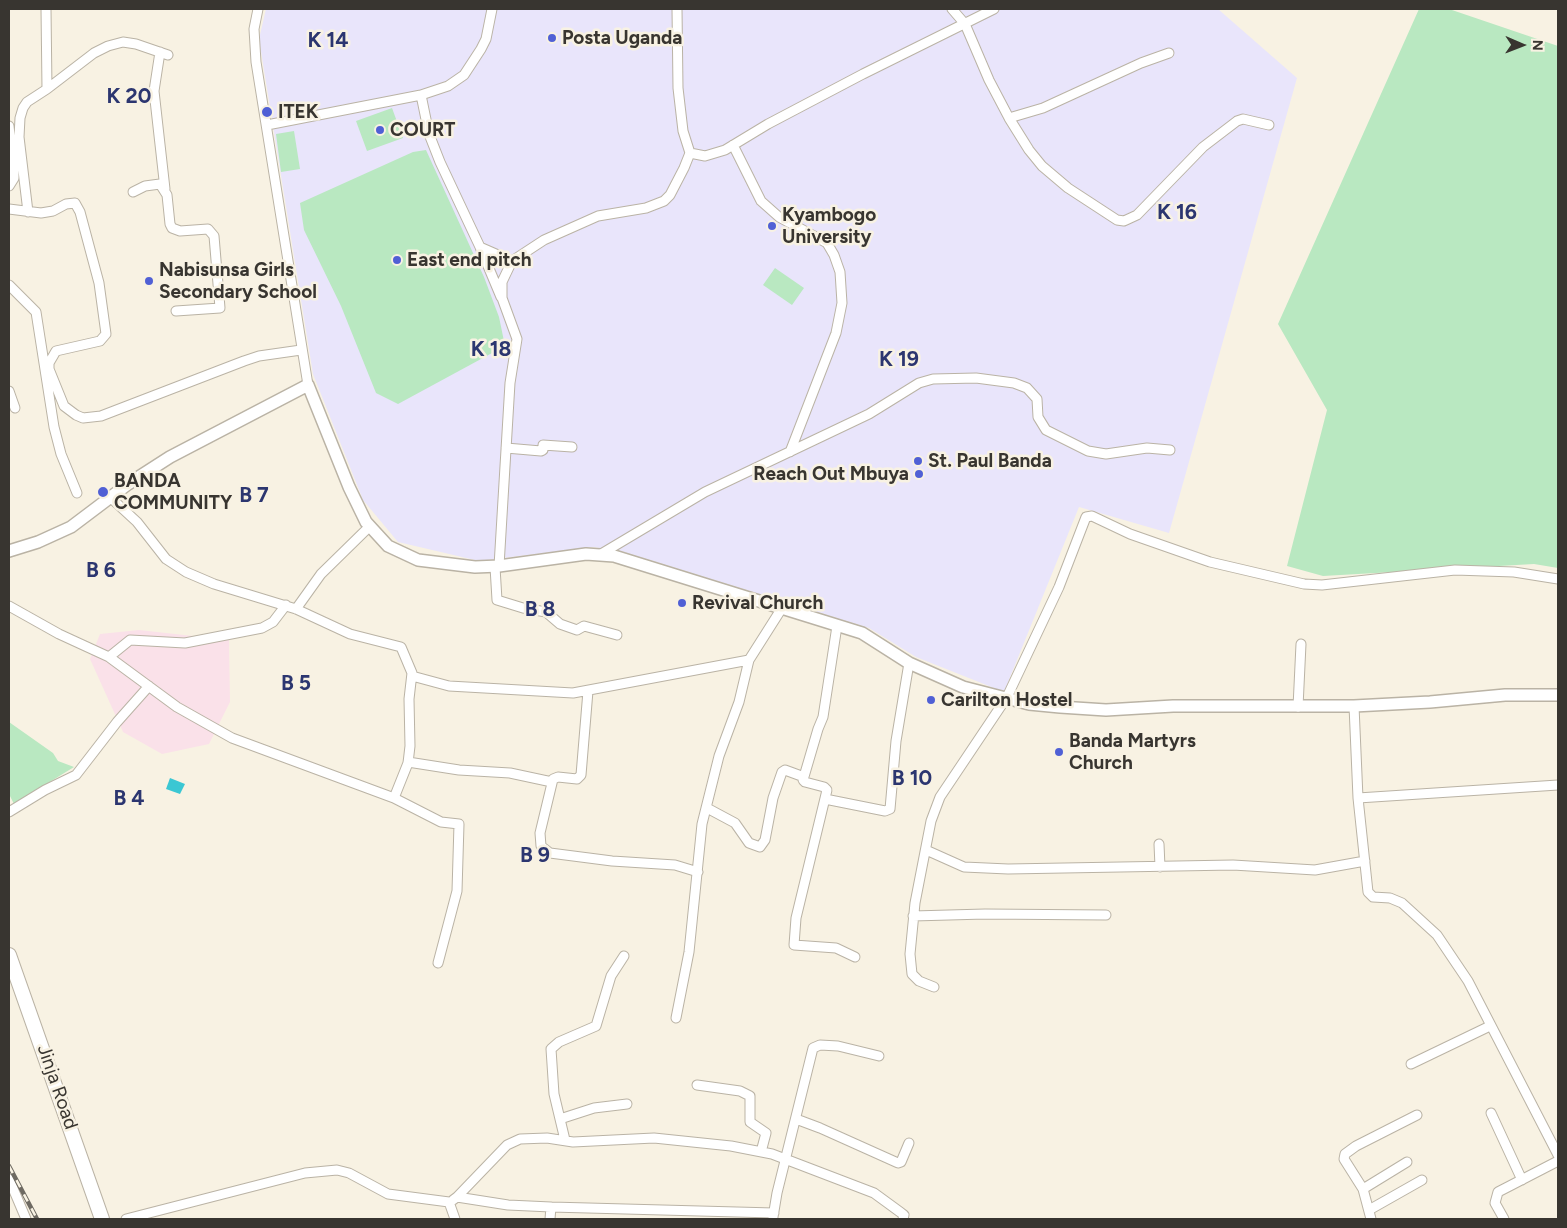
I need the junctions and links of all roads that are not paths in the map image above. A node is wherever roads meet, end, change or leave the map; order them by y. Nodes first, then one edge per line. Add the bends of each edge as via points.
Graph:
1 (46, 9) edge
2 (258, 9) edge
3 (492, 9) edge
4 (677, 9) edge
5 (952, 9) edge
6 (994, 9) edge
7 (965, 24) junction
8 (1169, 53) dead end
9 (47, 89) junction
10 (421, 95) junction
11 (1009, 118) junction
12 (267, 125) junction
13 (1269, 125) dead end
14 (9, 126) edge
15 (733, 145) junction
16 (690, 153) junction
17 (9, 186) edge
18 (165, 190) junction
19 (133, 192) dead end
20 (9, 209) edge
21 (28, 212) junction
22 (480, 247) junction
23 (512, 261) junction
24 (9, 286) edge
25 (502, 298) junction
26 (176, 311) dead end
27 (301, 350) junction
28 (308, 385) junction
29 (9, 391) edge
30 (15, 408) dead end
31 (572, 447) dead end
32 (506, 448) junction
33 (1170, 450) dead end
34 (790, 452) junction
35 (77, 493) dead end
36 (111, 498) junction
37 (369, 528) junction
38 (9, 550) edge
39 (601, 554) junction
40 (497, 566) junction
41 (1558, 579) edge
42 (286, 605) junction
43 (9, 606) edge
44 (782, 608) junction
45 (296, 609) junction
46 (838, 626) junction
47 (616, 635) dead end
48 (1301, 644) dead end
49 (110, 657) junction
50 (749, 660) junction
51 (908, 663) junction
52 (412, 676) junction
53 (149, 686) junction
54 (588, 691) junction
55 (1558, 694) edge
56 (1007, 697) junction
57 (1354, 706) junction
58 (1298, 707) junction
59 (408, 762) junction
60 (804, 777) junction
61 (552, 782) junction
62 (1558, 786) edge
63 (394, 798) junction
64 (1358, 798) junction
65 (825, 799) junction
66 (707, 808) junction
67 (9, 812) edge
68 (1159, 844) dead end
69 (926, 850) junction
70 (1365, 861) junction
71 (1160, 867) junction
72 (698, 872) junction
73 (1106, 915) dead end
74 (913, 916) junction
75 (9, 955) edge
76 (624, 956) dead end
77 (855, 957) dead end
78 (438, 963) dead end
79 (934, 986) dead end
80 (676, 1018) dead end
81 (1490, 1026) junction
82 (879, 1056) dead end
83 (1411, 1064) dead end
84 (697, 1085) dead end
85 (627, 1104) dead end
86 (1491, 1113) dead end
87 (1417, 1115) dead end
88 (560, 1119) junction
89 (796, 1120) junction
90 (565, 1140) junction
91 (909, 1143) dead end
92 (761, 1152) junction
93 (1558, 1155) edge
94 (786, 1160) junction
95 (1558, 1161) edge
96 (1407, 1162) dead end
97 (9, 1179) edge
98 (1422, 1180) dead end
99 (1522, 1180) junction
100 (1363, 1189) junction
101 (457, 1197) junction
102 (448, 1202) junction
103 (551, 1207) junction
104 (1370, 1215) edge
105 (774, 1216) edge
106 (906, 1218) edge
107 (26, 1219) edge
108 (102, 1219) edge
109 (126, 1219) edge
110 (456, 1219) edge
111 (550, 1219) edge
112 (1504, 1219) edge

1 - 9 street
2 - 12 street via 254,43
3 - 10 street via 486,39 464,75 448,86
4 - 16 street via 678,88 683,131
5 - 7 street
6 - 7 street
7 - 11 street
7 - 15 street via 862,74
8 - 11 street via 1043,108
9 - 18 street via 108,46 123,42 164,54 154,91
9 - 21 street via 27,102 20,118
10 - 12 street
10 - 22 street via 429,134
11 - 13 street via 1042,166 1082,200 1121,222 1138,214 1203,147 1237,121 1243,119
12 - 27 street
14 - 17 street via 14,170
15 - 16 street via 714,154
15 - 34 street via 761,200 779,217 827,243 840,272 842,303 836,333
16 - 23 street via 670,195 657,205 598,216 544,240
18 - 19 street via 156,183
18 - 26 street via 172,228 180,231 208,229 214,236 217,259 220,308
20 - 21 street
21 - 27 street via 47,212 66,204 77,204 99,283 105,338 56,352 49,363 64,406 76,415 82,418 101,416 259,356
22 - 23 street
22 - 25 street
23 - 25 street via 502,282
24 - 35 street via 36,312 54,427
25 - 32 street via 517,339 510,383
27 - 28 street
28 - 36 street via 170,457
28 - 37 street
29 - 30 street
31 - 32 street via 543,445 541,451
32 - 40 street
33 - 34 street via 1147,448 1106,454 1088,450 1046,430 1040,423 1037,399 1027,388 1004,382 950,378 919,383 869,414
34 - 39 street via 705,492
36 - 38 street via 71,527 38,542
36 - 42 street via 177,567 204,580
37 - 40 street via 388,546 411,558 449,566
37 - 45 street via 321,574
39 - 40 street
39 - 44 street via 642,563
40 - 47 street via 497,600 546,612 560,624 577,630 584,626
41 - 56 street via 1514,572 1455,570 1330,585 1304,584 1210,562 1089,516 1084,519 1059,587
42 - 45 street
42 - 49 street via 273,622 262,628 179,644 130,640
43 - 49 street
44 - 46 street
44 - 50 street
45 - 52 street via 350,634 398,645 406,654
46 - 51 street via 862,633
46 - 60 street via 823,717
48 - 58 street
49 - 53 street
50 - 54 street
50 - 66 street via 739,702 721,748
51 - 56 street via 963,687
51 - 65 street via 890,809 882,811
52 - 54 street via 437,684 474,688
52 - 59 street
53 - 63 street via 177,707 232,738
53 - 67 street via 76,775
54 - 61 street via 581,775 577,779 556,777
55 - 57 street
56 - 58 street via 1028,704 1082,709
56 - 69 street via 940,797 931,821
57 - 58 street
57 - 64 street
59 - 61 street via 510,773
59 - 63 street
60 - 65 street via 805,782 826,788
60 - 66 street via 785,770 782,772 765,840 760,847 748,842 735,822
61 - 72 street via 540,842 546,851 612,861 675,865
62 - 64 street
63 - 78 street via 436,820 460,826 457,891
64 - 70 street
65 - 77 street via 796,918 794,945 836,948
66 - 72 street via 702,824
68 - 71 street
69 - 71 street via 955,865 971,868
69 - 74 street
70 - 71 street via 1315,870 1233,865
70 - 81 street via 1370,895 1402,903 1438,935 1468,982
72 - 80 street via 687,964
73 - 74 street
74 - 79 street via 911,972 919,981
75 - 108 highway, Jinja Road
76 - 88 street via 611,976 596,1026 559,1042 551,1049
81 - 83 street
81 - 93 street
82 - 89 street via 838,1046 812,1048
84 - 92 street via 750,1096 750,1122 766,1134
85 - 88 street via 594,1108
86 - 99 street
87 - 100 street via 1345,1154 1344,1159
88 - 90 street
89 - 91 street via 898,1163
89 - 94 street
90 - 92 street via 654,1138
90 - 101 street via 539,1138 512,1142
92 - 94 street
94 - 105 street
94 - 106 street via 874,1193
95 - 99 street
96 - 100 street
97 - 107 street
98 - 104 street
99 - 112 street via 1496,1196 1495,1203
100 - 104 street
101 - 102 street
101 - 103 street
102 - 109 street via 388,1194 349,1172 337,1170
102 - 110 street
103 - 105 street
103 - 111 street

